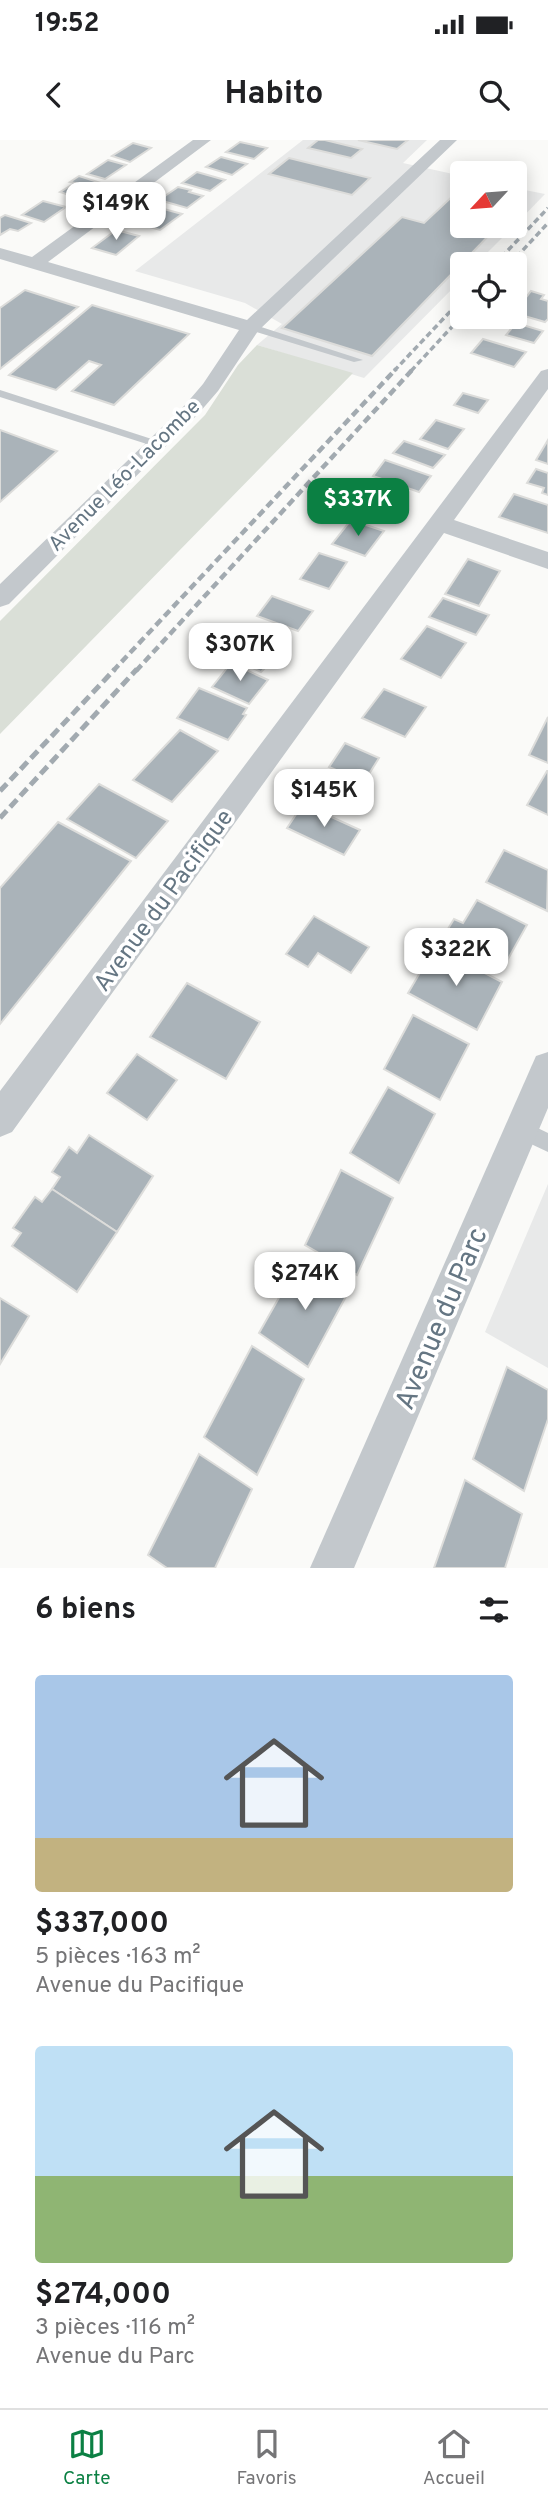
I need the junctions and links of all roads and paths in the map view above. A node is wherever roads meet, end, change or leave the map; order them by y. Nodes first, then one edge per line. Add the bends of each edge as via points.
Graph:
1 (203, 140) edge
2 (449, 140) edge
3 (0, 253) edge
4 (36, 262) junction
5 (251, 327) junction
6 (358, 359) dead end
7 (548, 375) edge
8 (0, 394) edge
9 (157, 444) junction
10 (440, 523) junction
11 (548, 561) edge
12 (0, 598) edge
13 (548, 1068) edge
14 (0, 1120) edge
15 (535, 1136) edge
16 (332, 1568) edge

1 - 4 street
2 - 5 street, Avenue Léo-Lacombe
3 - 4 street
4 - 5 street
5 - 6 lane
5 - 9 street, Avenue Léo-Lacombe via 206,393
7 - 10 street, Avenue du Pacifique
8 - 9 lane
9 - 12 street, Avenue Léo-Lacombe
10 - 11 street
10 - 14 street, Avenue du Pacifique
13 - 15 street, Avenue du Parc
15 - 16 street, Avenue du Parc

